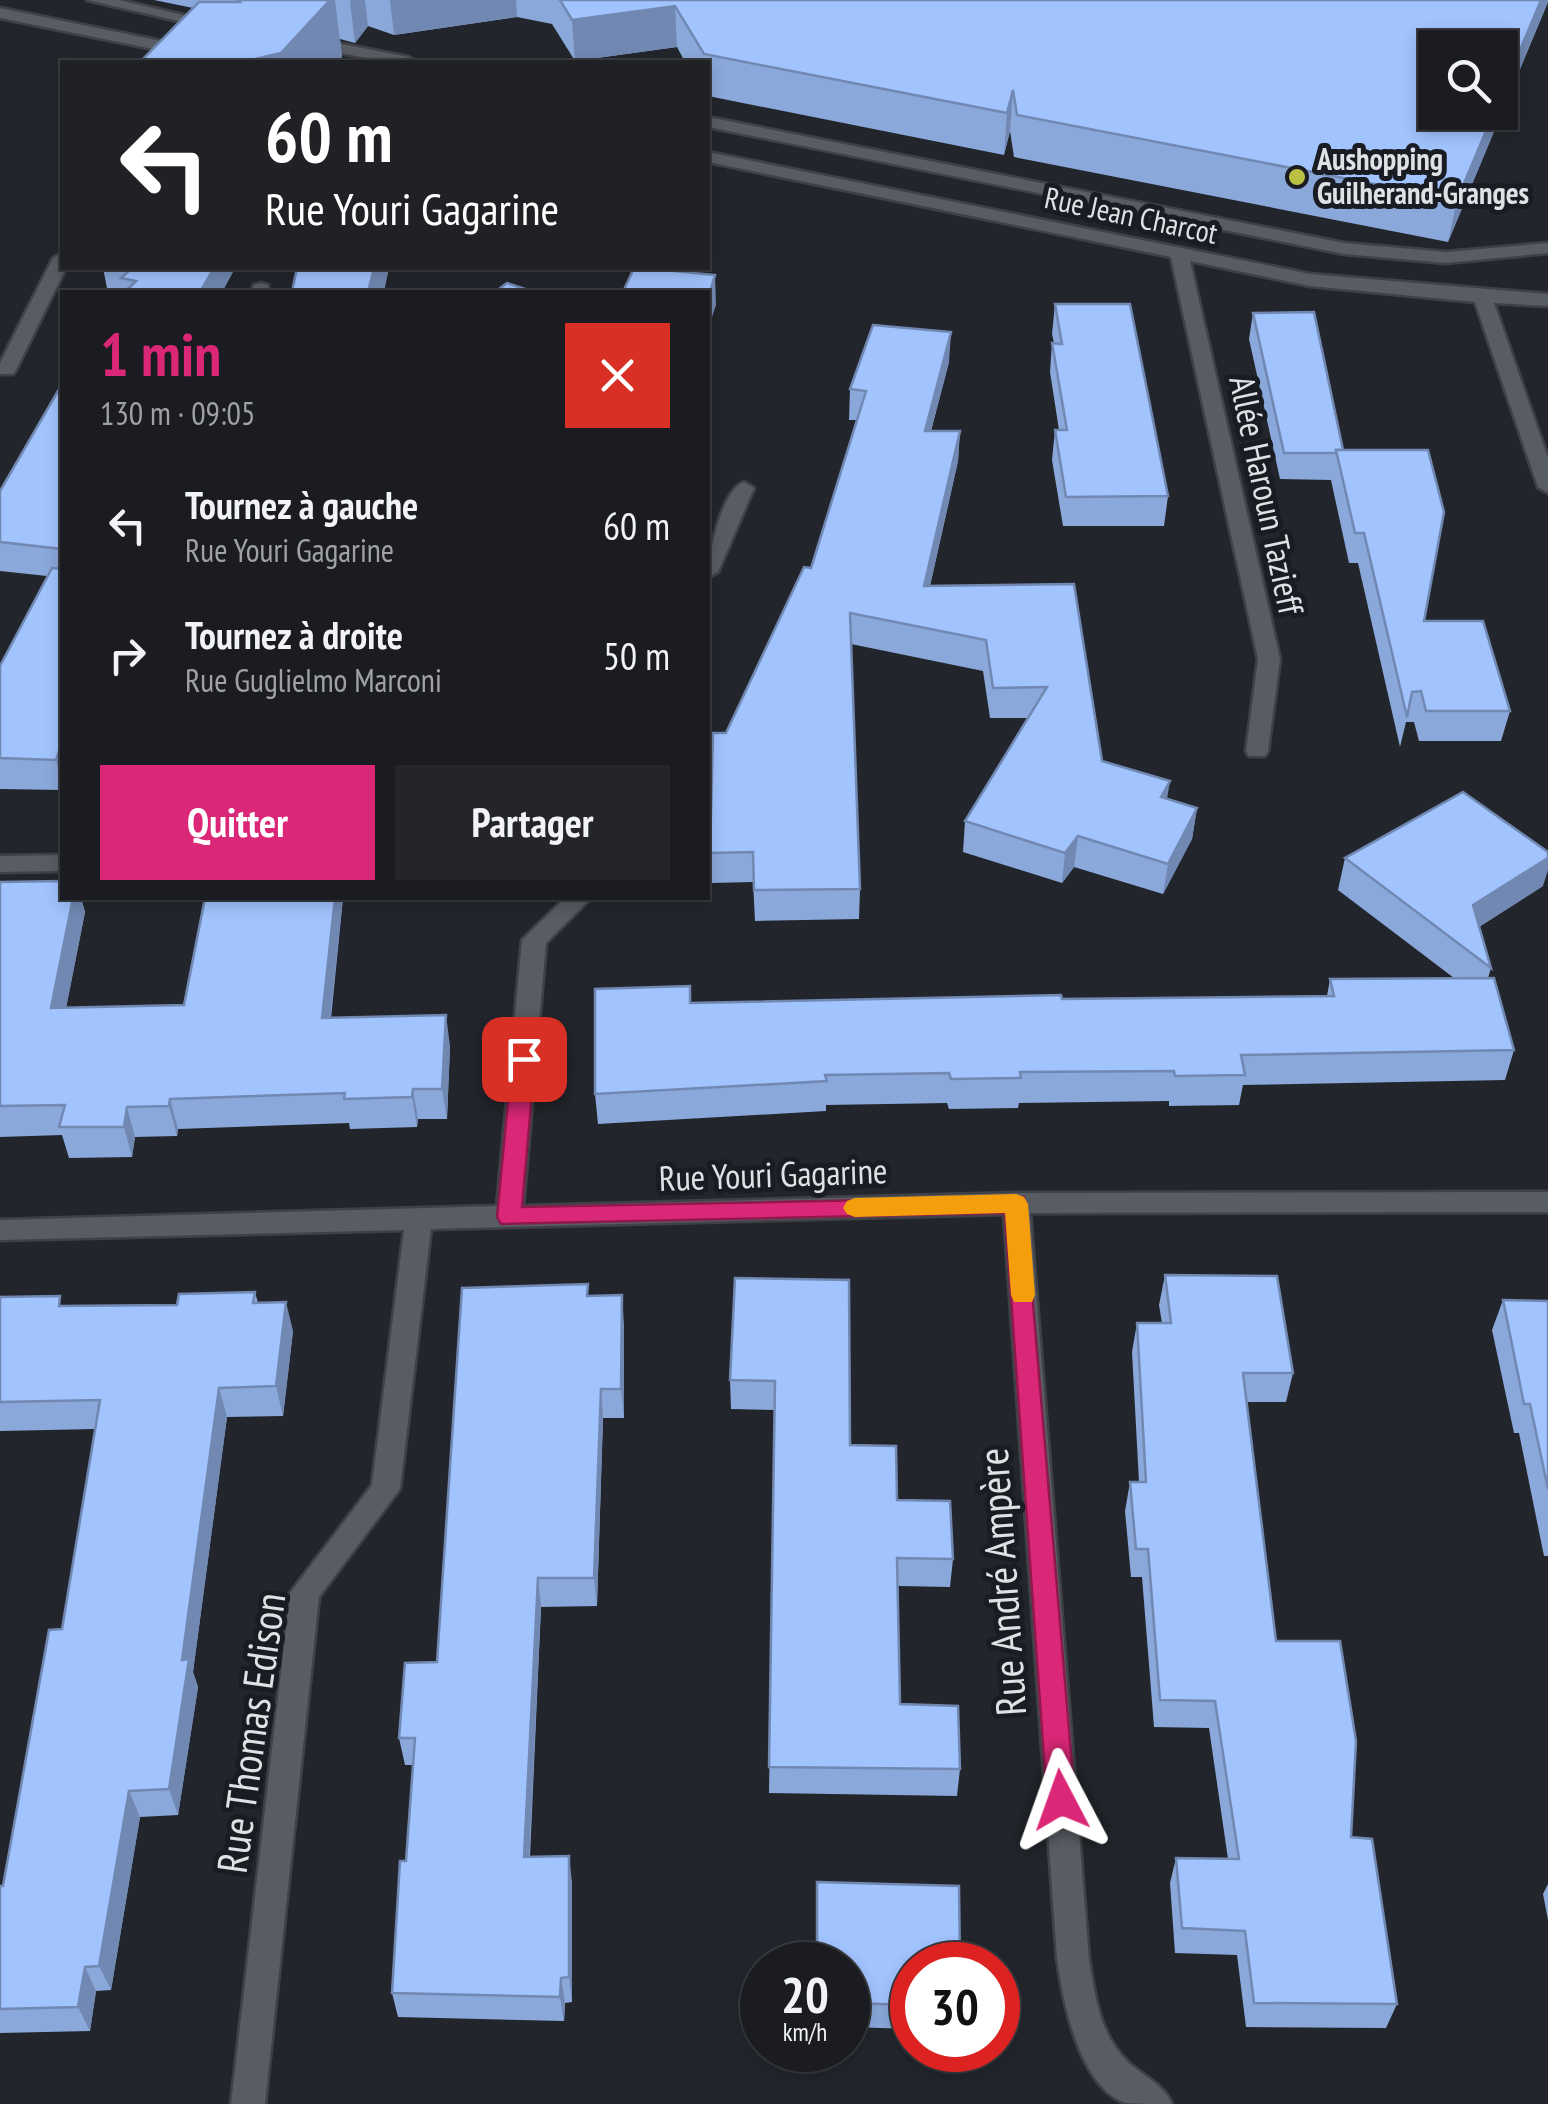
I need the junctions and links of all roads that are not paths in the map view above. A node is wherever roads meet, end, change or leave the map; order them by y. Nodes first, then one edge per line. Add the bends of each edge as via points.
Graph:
1 (95, 0) edge
2 (0, 17) edge
3 (239, 29) edge
4 (296, 40) edge
5 (165, 55) edge
6 (219, 60) edge
7 (399, 60) edge
8 (710, 122) edge
9 (710, 157) edge
10 (1548, 248) edge
11 (1180, 255) junction
12 (60, 262) edge
13 (1483, 298) junction
14 (1548, 300) edge
15 (6, 370) dead end
16 (1548, 487) edge
17 (744, 488) dead end
18 (710, 567) edge
19 (1258, 751) dead end
20 (0, 864) edge
21 (60, 864) edge
22 (577, 900) edge
23 (1548, 1202) edge
24 (1016, 1204) junction
25 (509, 1217) junction
26 (419, 1219) junction
27 (0, 1230) edge
28 (248, 2104) edge
29 (1154, 2104) edge

1 - 3 street
2 - 5 street
4 - 7 street
5 - 6 street
8 - 10 street via 1403,256
9 - 11 street, Rue Jean Charcot
11 - 13 street, Rue Jean Charcot via 1310,280
11 - 19 street, Allée Haroun Tazieff via 1269,659
12 - 15 street
13 - 14 street, Rue Jean Charcot
13 - 16 street
17 - 18 street
20 - 21 street
22 - 25 street via 534,940
23 - 24 street, Rue Youri Gagarine
24 - 25 street, Rue Youri Gagarine
24 - 29 street, Rue André Ampère via 1073,1959 1084,2028 1119,2082
25 - 26 street, Rue Youri Gagarine
26 - 27 street, Rue Youri Gagarine
26 - 28 street, Rue Thomas Edison via 386,1489 305,1593

